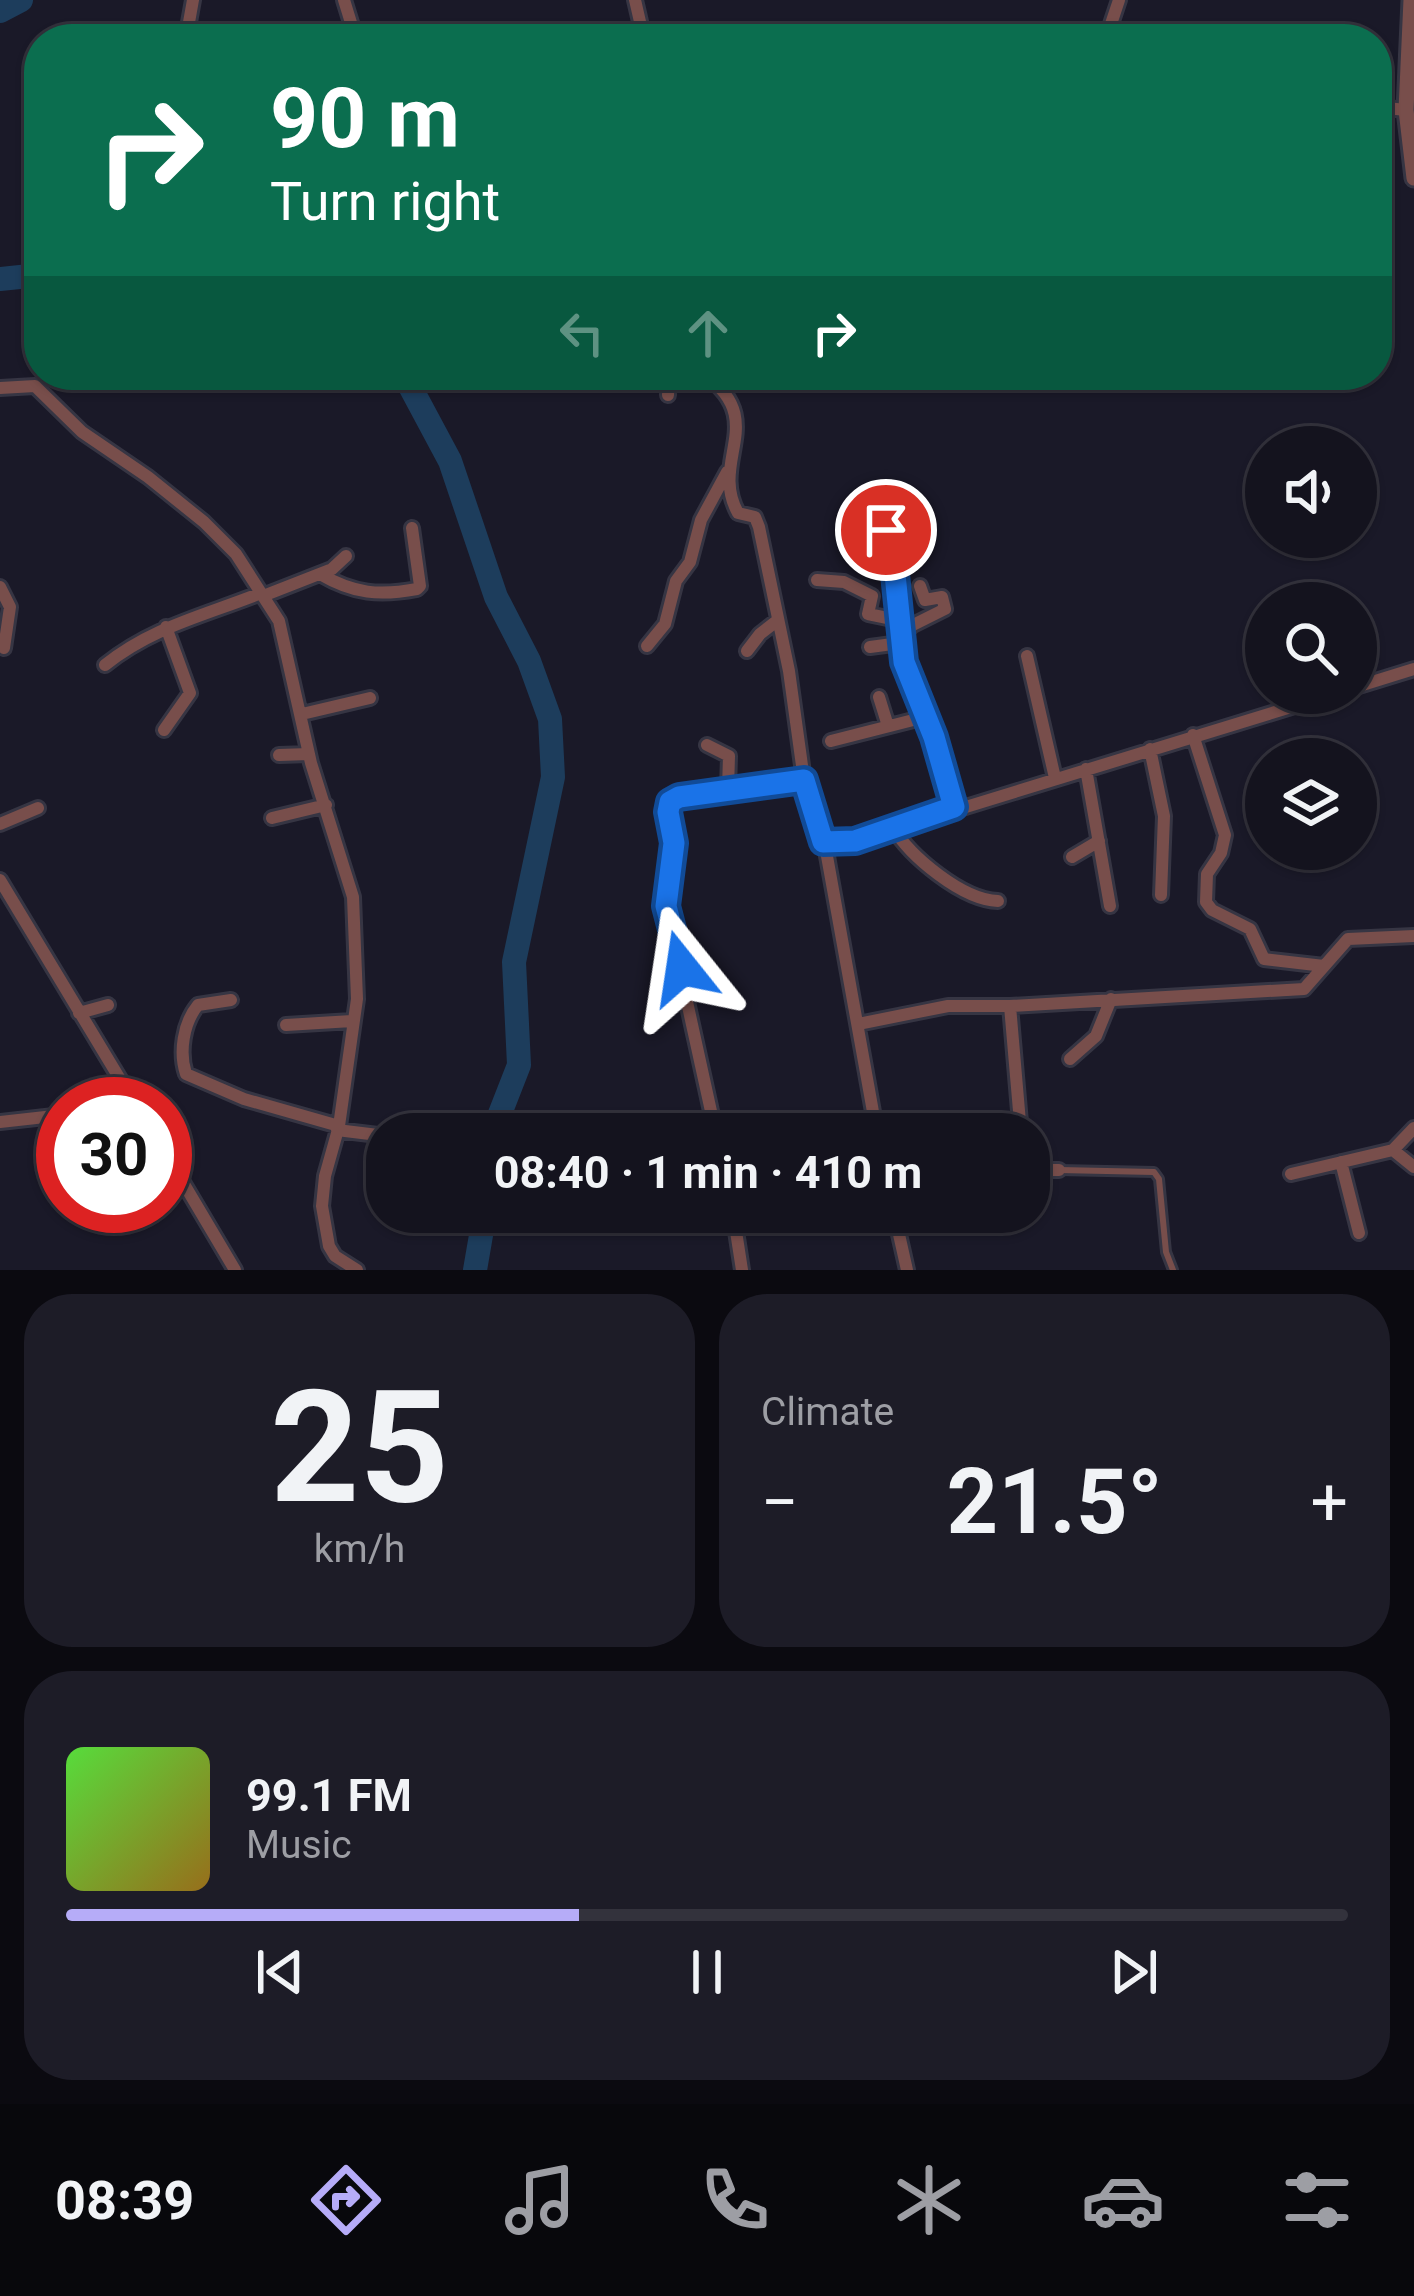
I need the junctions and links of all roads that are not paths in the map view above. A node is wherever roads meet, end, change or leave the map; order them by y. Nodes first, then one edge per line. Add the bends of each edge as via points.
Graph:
1 (1411, 0) edge
2 (1392, 109) edge
3 (1406, 110) junction
4 (1414, 178) edge
5 (39, 390) edge
6 (668, 390) edge
7 (722, 390) edge
8 (668, 394) dead end
9 (728, 471) junction
10 (412, 529) dead end
11 (886, 530) dead end
12 (346, 556) dead end
13 (320, 574) junction
14 (817, 580) dead end
15 (920, 586) dead end
16 (0, 587) edge
17 (262, 595) junction
18 (778, 620) junction
19 (898, 620) junction
20 (166, 627) junction
21 (900, 640) junction
22 (647, 646) dead end
23 (870, 646) dead end
24 (4, 648) dead end
25 (748, 650) dead end
26 (1027, 656) dead end
27 (105, 665) dead end
28 (1414, 669) edge
29 (1377, 680) edge
30 (878, 697) dead end
31 (370, 698) dead end
32 (302, 714) junction
33 (1264, 714) edge
34 (925, 717) junction
35 (888, 726) junction
36 (164, 730) dead end
37 (1192, 735) junction
38 (831, 741) dead end
39 (707, 745) dead end
40 (1150, 748) junction
41 (309, 754) junction
42 (279, 755) dead end
43 (1086, 769) junction
44 (1055, 778) junction
45 (804, 780) junction
46 (728, 789) junction
47 (326, 805) junction
48 (954, 807) junction
49 (38, 808) dead end
50 (272, 818) dead end
51 (0, 824) edge
52 (892, 826) junction
53 (1099, 841) junction
54 (823, 842) junction
55 (1072, 857) dead end
56 (0, 880) edge
57 (1161, 895) dead end
58 (998, 902) dead end
59 (1111, 906) dead end
60 (1414, 936) edge
61 (1324, 966) junction
62 (1111, 999) junction
63 (231, 1000) dead end
64 (108, 1005) dead end
65 (1010, 1006) junction
66 (79, 1013) junction
67 (352, 1021) junction
68 (858, 1024) junction
69 (286, 1025) dead end
70 (1070, 1059) dead end
71 (118, 1077) edge
72 (711, 1113) edge
73 (873, 1113) edge
74 (1019, 1113) edge
75 (36, 1118) edge
76 (0, 1122) edge
77 (338, 1128) junction
78 (1414, 1128) edge
79 (366, 1133) edge
80 (1393, 1150) junction
81 (1341, 1162) junction
82 (1414, 1168) edge
83 (1050, 1170) edge
84 (1059, 1170) joint
85 (1291, 1174) dead end
86 (192, 1198) edge
87 (736, 1233) edge
88 (899, 1233) edge
89 (1359, 1233) dead end
90 (235, 1270) edge
91 (357, 1270) edge
92 (742, 1270) edge
93 (907, 1270) edge
94 (1173, 1270) edge

1 - 3 street
2 - 3 street
3 - 4 street
5 - 17 street via 204,522
6 - 8 street
7 - 9 street via 738,437
9 - 18 street via 737,513 755,517 759,527
9 - 22 street via 701,520 665,624
10 - 13 street via 420,586 414,590 373,595
11 - 19 street
12 - 13 street
13 - 17 street
14 - 19 street via 857,587 872,596 868,614
15 - 21 street via 925,600 942,597 945,609
16 - 24 street via 10,607
17 - 20 street
17 - 32 street via 279,621
18 - 25 street
18 - 45 street
19 - 21 street
20 - 27 street
20 - 36 street via 190,693
21 - 23 street
21 - 34 street
26 - 44 street
28 - 29 street
30 - 35 street
31 - 32 street
32 - 41 street
33 - 37 street
34 - 35 street
34 - 48 street
35 - 38 street
37 - 40 street
37 - 61 street via 1226,835 1207,874 1206,902 1250,929 1264,959
39 - 46 street via 729,756
40 - 43 street
40 - 57 street via 1164,816
41 - 42 street
41 - 47 street
43 - 44 street
43 - 53 street
44 - 48 street
45 - 46 street
45 - 54 street
46 - 72 street via 679,797 668,812 674,843 666,906
47 - 50 street
47 - 67 street via 353,897
48 - 52 street
49 - 51 street
52 - 54 street via 855,841
52 - 58 street via 955,887
53 - 55 street
53 - 59 street
54 - 68 street
56 - 66 street
60 - 61 street via 1348,939
61 - 62 street via 1304,989
62 - 65 street
62 - 70 street via 1096,1036
63 - 77 street via 198,1005 190,1015 186,1074
64 - 66 street
65 - 68 street via 926,1009
65 - 74 street
66 - 71 street
67 - 69 street
67 - 77 street
68 - 73 street
75 - 76 street
77 - 79 street
77 - 91 street via 325,1176 324,1234 335,1256
78 - 80 street
80 - 81 street
80 - 82 street
81 - 85 street
81 - 89 street
83 - 84 street
84 - 94 lane via 1154,1172
86 - 90 street
87 - 92 street
88 - 93 street

